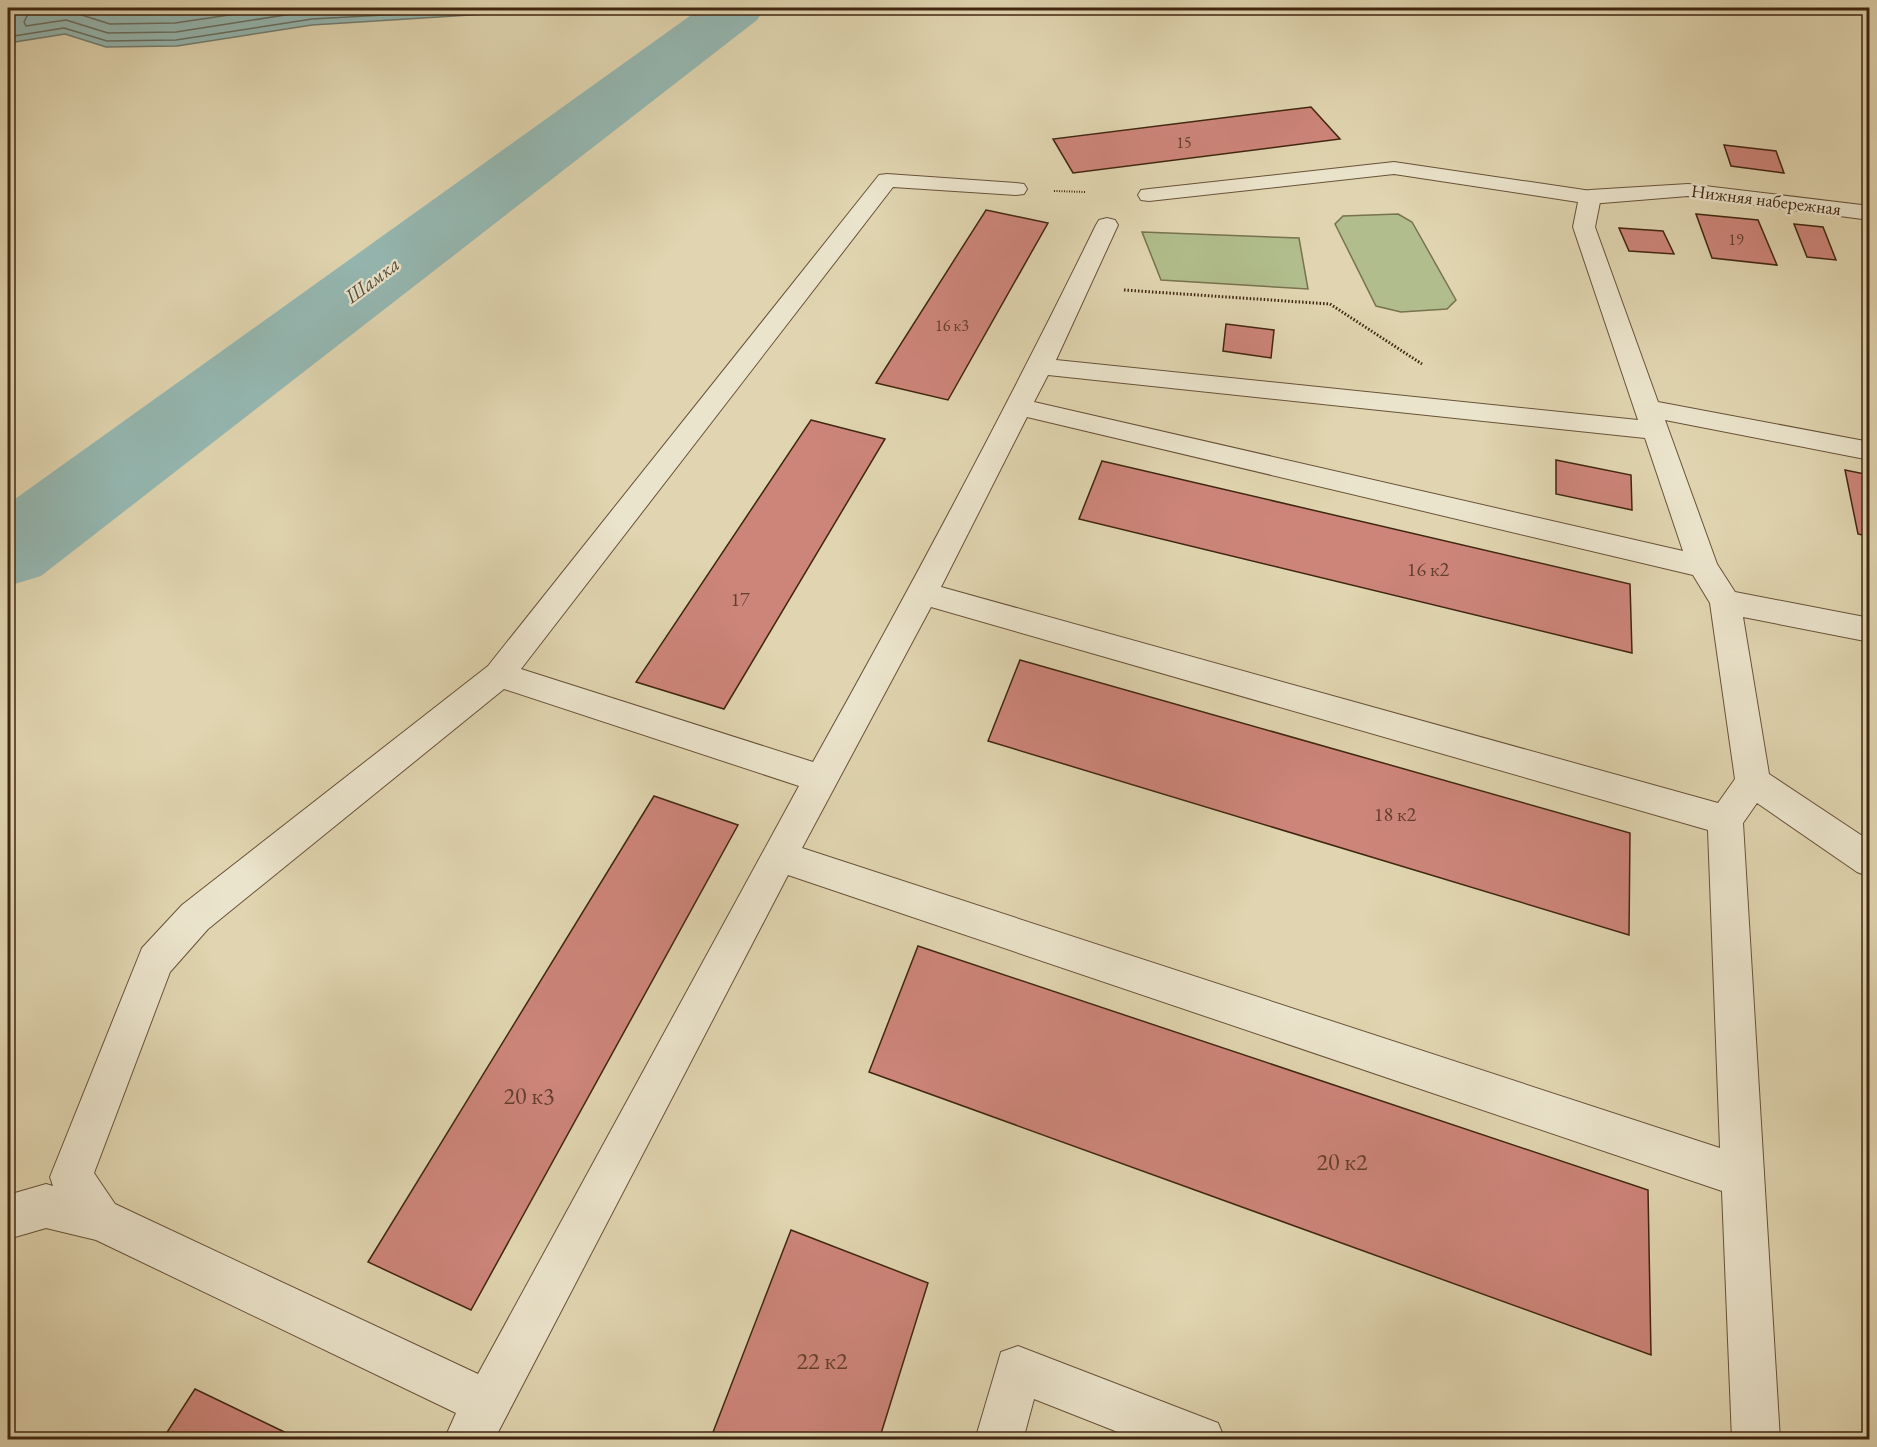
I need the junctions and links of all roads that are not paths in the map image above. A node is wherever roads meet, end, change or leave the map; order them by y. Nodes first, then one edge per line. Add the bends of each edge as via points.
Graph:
1 (1016, 189) dead end
2 (1149, 195) dead end
3 (1590, 197) junction
4 (1869, 213) edge
5 (1107, 225) dead end
6 (1040, 366) junction
7 (1019, 407) junction
8 (1651, 419) junction
9 (1869, 451) edge
10 (1703, 566) junction
11 (923, 593) junction
12 (1725, 602) junction
13 (1869, 630) edge
14 (499, 675) junction
15 (821, 779) junction
16 (1753, 782) junction
17 (1725, 820) junction
18 (781, 857) junction
19 (1869, 861) edge
20 (1743, 1177) junction
21 (8, 1217) edge
22 (100, 1219) junction
23 (478, 1421) edge
24 (999, 1440) edge
25 (1201, 1440) edge
26 (1756, 1440) edge

1 - 14 street via 887,180
2 - 3 street, Нижняя набережная via 1394,168
3 - 4 street, Нижняя набережная via 1688,190
3 - 8 street via 1584,227
5 - 6 street
6 - 7 street
6 - 8 street
7 - 10 street
7 - 11 street
8 - 9 street
8 - 10 street
10 - 12 street
11 - 15 street
11 - 17 street
12 - 13 street
12 - 16 street
14 - 15 street
14 - 22 street via 195,917 155,961 71,1177
15 - 18 street
16 - 17 street
16 - 19 street
17 - 20 street
18 - 20 street
18 - 23 street
20 - 26 street
21 - 22 street via 46,1206
22 - 23 street
24 - 25 street via 1018,1368

